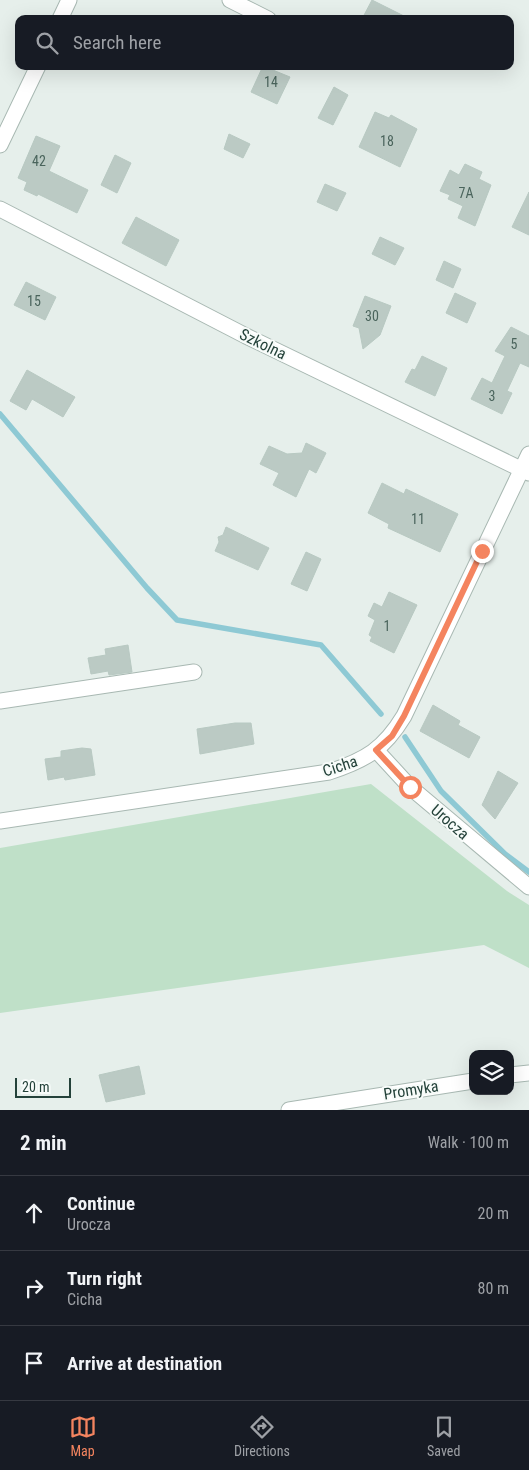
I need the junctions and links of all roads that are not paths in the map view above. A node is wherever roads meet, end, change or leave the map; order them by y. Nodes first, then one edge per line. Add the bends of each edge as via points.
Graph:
1 (69, 0) edge
2 (230, 0) edge
3 (62, 15) edge
4 (260, 15) edge
5 (36, 70) edge
6 (0, 145) edge
7 (0, 209) edge
8 (529, 454) edge
9 (525, 471) edge
10 (194, 672) dead end
11 (0, 701) edge
12 (376, 750) junction
13 (0, 821) edge
14 (529, 887) edge
15 (529, 1073) edge
16 (514, 1075) edge
17 (469, 1082) edge
18 (289, 1110) edge

1 - 3 street
2 - 4 street
5 - 6 street
7 - 9 street, Szkolna via 246,336
8 - 9 street, Cicha
9 - 12 street, Cicha via 404,716 392,736
10 - 11 street
12 - 13 street, Cicha via 353,764 329,772
12 - 14 street, Urocza via 410,787
15 - 16 street
17 - 18 street, Promyka

